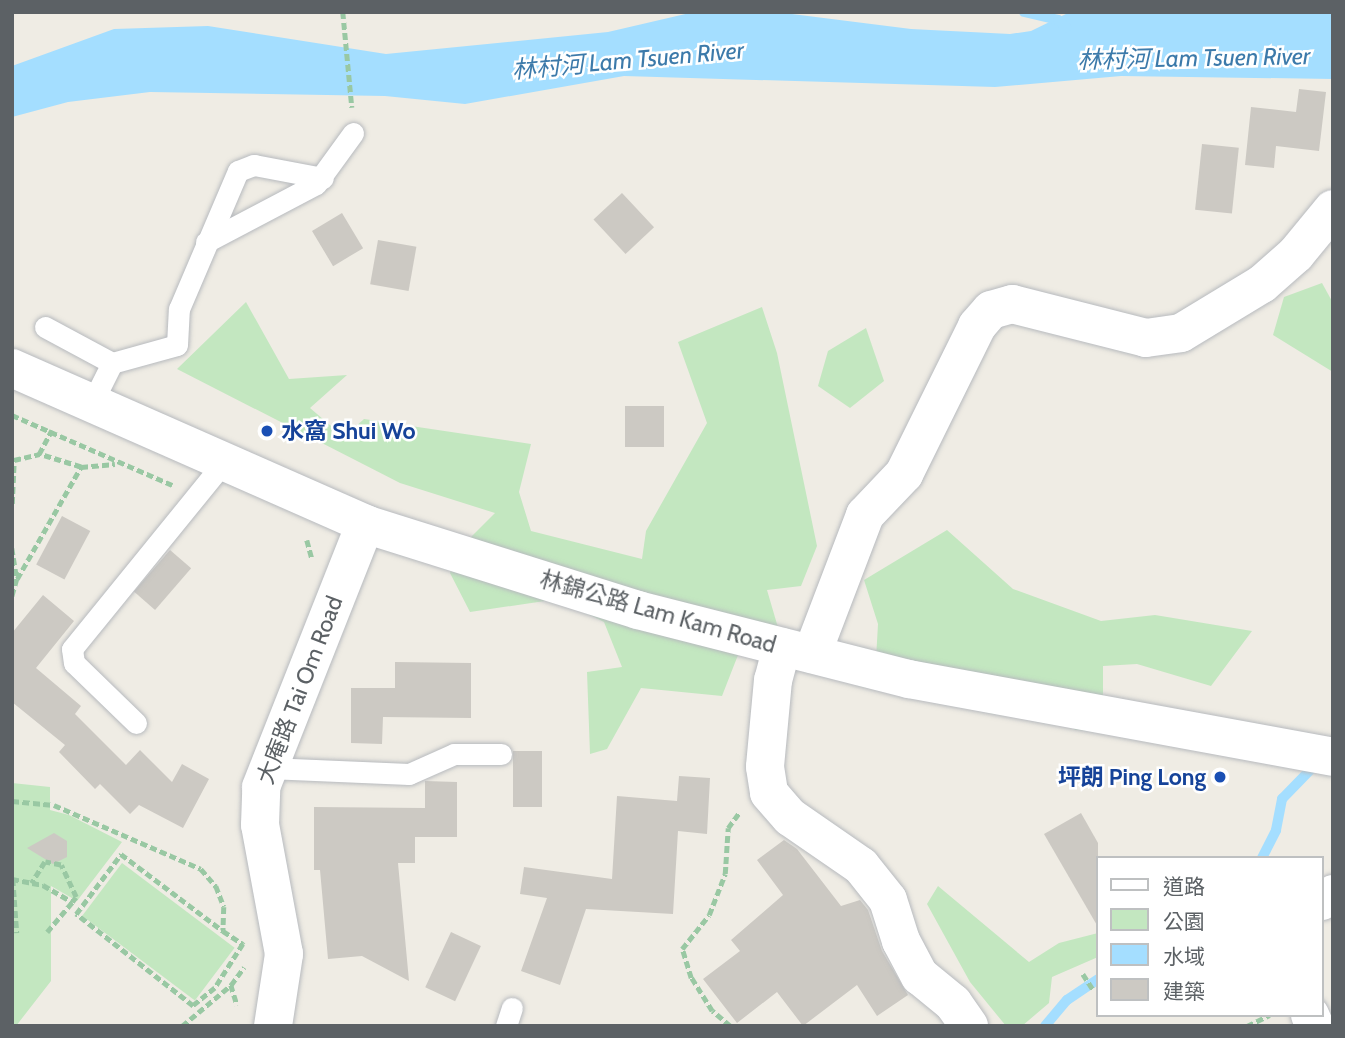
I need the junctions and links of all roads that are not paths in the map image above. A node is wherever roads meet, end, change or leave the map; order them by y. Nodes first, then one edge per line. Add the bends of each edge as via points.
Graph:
1 (353, 133) road end
2 (323, 178) junction
3 (1333, 209) edge
4 (206, 242) junction
5 (45, 327) dead end
6 (112, 363) junction
7 (12, 368) edge
8 (92, 403) junction
9 (225, 461) junction
10 (365, 524) junction
11 (797, 651) junction
12 (136, 723) dead end
13 (501, 754) dead end
14 (1333, 757) edge
15 (268, 768) junction
16 (273, 1026) edge
17 (969, 1026) edge

1 - 2 lane
2 - 4 lane
2 - 4 lane via 263,166 242,168 231,181
3 - 11 street via 1296,254 1262,284 1200,324 1174,335 1124,334 1012,304 991,310 977,326 904,474 865,515
4 - 6 lane via 179,309 177,345
5 - 6 lane
6 - 8 lane
7 - 8 street, 林錦公路 Lam Kam Road
8 - 9 street, 林錦公路 Lam Kam Road
9 - 10 street, 林錦公路 Lam Kam Road
9 - 12 lane via 72,649 74,663
10 - 11 street, 林錦公路 Lam Kam Road via 638,610
10 - 15 street, 大庵路 Tai Om Road
11 - 14 street, 林錦公路 Lam Kam Road via 909,679
11 - 17 street via 773,680 765,767 769,793 790,817 861,866 888,900 901,941 920,976 953,1003
13 - 15 lane via 454,754 409,774
15 - 16 street, 大庵路 Tai Om Road via 261,787 260,825 284,954

